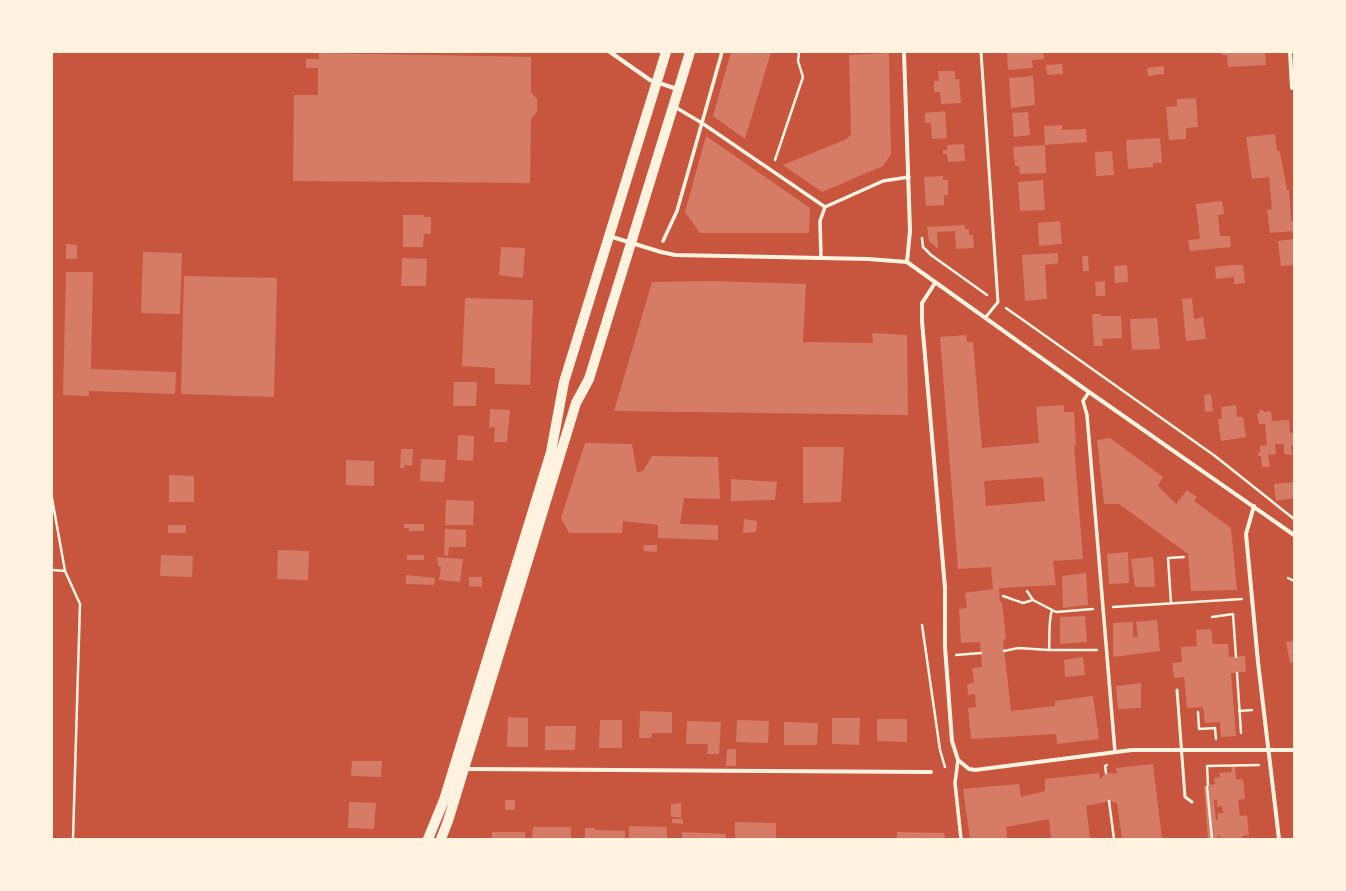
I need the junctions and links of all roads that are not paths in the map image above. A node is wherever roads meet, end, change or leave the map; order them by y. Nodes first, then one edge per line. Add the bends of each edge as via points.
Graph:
1 (610, 52) edge
2 (666, 52) edge
3 (690, 52) edge
4 (722, 52) edge
5 (904, 52) edge
6 (981, 52) edge
7 (1290, 52) edge
8 (656, 82) junction
9 (1292, 88) dead end
10 (680, 89) junction
11 (674, 107) junction
12 (702, 123) junction
13 (909, 177) junction
14 (825, 207) junction
15 (609, 236) junction
16 (664, 240) dead end
17 (632, 243) junction
18 (820, 258) junction
19 (907, 262) junction
20 (935, 283) junction
21 (986, 318) junction
22 (1089, 392) junction
23 (1254, 506) junction
24 (1294, 535) edge
25 (1178, 690) dead end
26 (1267, 749) junction
27 (1182, 750) junction
28 (1294, 750) edge
29 (1115, 752) junction
30 (958, 760) junction
31 (460, 767) junction
32 (931, 772) dead end
33 (1192, 802) dead end
34 (428, 839) edge
35 (440, 839) edge
36 (961, 839) edge
37 (1279, 839) edge

1 - 8 street
2 - 8 main road
3 - 10 main road
4 - 12 street
5 - 13 street
6 - 21 lane via 998,302
7 - 9 street
8 - 10 street
8 - 15 main road
10 - 11 main road
11 - 12 street
11 - 17 main road
12 - 14 street
12 - 16 street via 677,211
13 - 14 street via 883,181
13 - 19 street via 910,231
14 - 18 street via 820,221
15 - 17 street
15 - 31 main road via 564,382 552,452
17 - 18 street via 675,255
17 - 31 main road via 589,379 576,403
18 - 19 street
19 - 20 street
20 - 21 street
20 - 30 street via 922,303 922,321 945,588 946,656 952,741
21 - 22 street
22 - 23 street
22 - 29 street via 1083,401 1087,415
23 - 24 street
23 - 26 street via 1246,534
25 - 27 lane
26 - 27 street
26 - 28 street
26 - 37 street
27 - 29 street
27 - 33 lane via 1185,797
29 - 30 street via 975,770
30 - 36 street via 955,783
31 - 32 street
31 - 34 main road
31 - 35 main road

